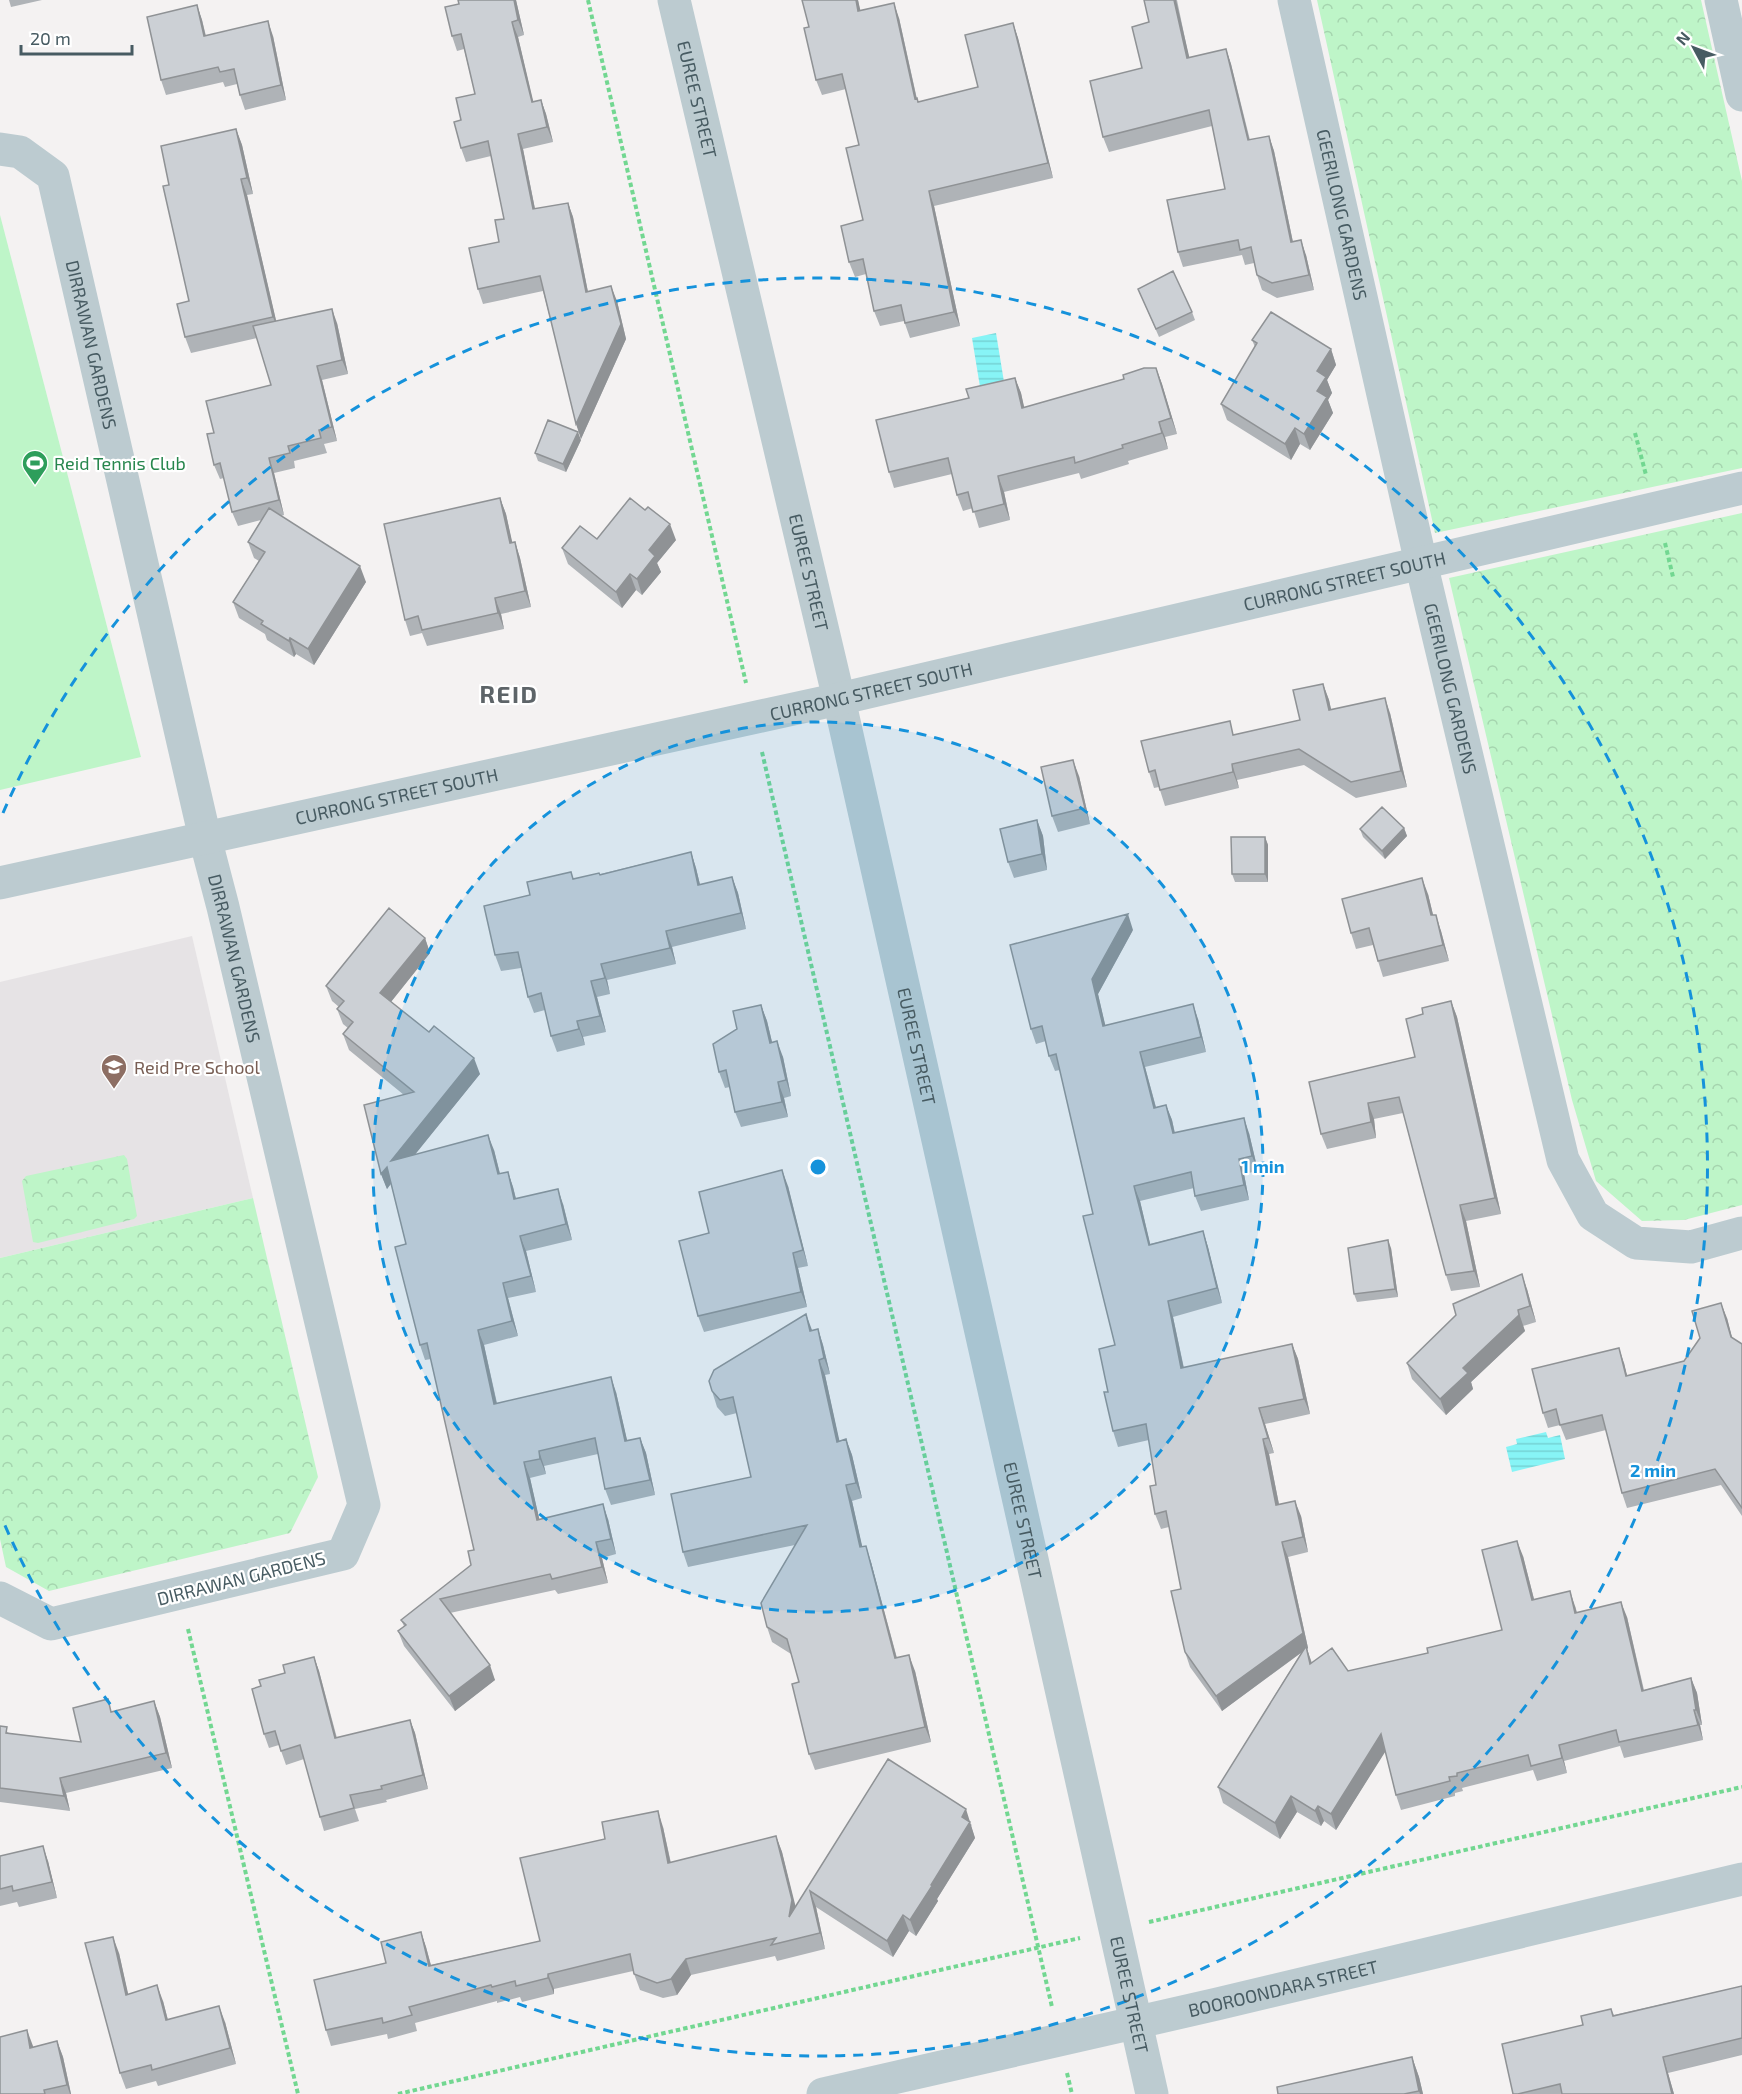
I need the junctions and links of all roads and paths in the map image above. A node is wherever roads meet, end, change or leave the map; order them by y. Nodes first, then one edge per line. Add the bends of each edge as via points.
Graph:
1 (588, 0) edge
2 (674, 0) edge
3 (1294, 0) edge
4 (1721, 0) edge
5 (1742, 95) edge
6 (0, 149) edge
7 (1742, 488) edge
8 (1421, 563) junction
9 (839, 699) junction
10 (754, 717) junction
11 (205, 838) junction
12 (0, 883) edge
13 (1742, 1233) edge
14 (0, 1598) edge
15 (188, 1628) dead end
16 (1742, 1787) edge
17 (1742, 1879) edge
18 (1115, 1930) junction
19 (1038, 1948) junction
20 (1136, 2023) junction
21 (1059, 2040) junction
22 (298, 2094) edge
23 (398, 2094) edge
24 (823, 2094) edge
25 (1072, 2094) edge
26 (1152, 2094) edge

1 - 10 path
2 - 9 street, EUREE STREET
3 - 8 street, GEERILONG GARDENS
4 - 5 street
6 - 11 street, DIRRAWAN GARDENS via 20,152 53,176
7 - 8 street, CURRONG STREET SOUTH
8 - 9 street, CURRONG STREET SOUTH
8 - 13 street, GEERILONG GARDENS via 1563,1160 1593,1215 1636,1243 1691,1247
9 - 10 street, CURRONG STREET SOUTH
9 - 18 street, EUREE STREET
10 - 11 street, CURRONG STREET SOUTH
10 - 19 path
11 - 12 street, CURRONG STREET SOUTH
11 - 14 street, DIRRAWAN GARDENS via 364,1506 343,1554 51,1624
15 - 22 path
16 - 18 path
17 - 20 street, BOOROONDARA STREET
18 - 19 path
18 - 20 street, EUREE STREET
19 - 21 path
19 - 23 path
20 - 21 street, BOOROONDARA STREET
20 - 26 street, EUREE STREET
21 - 24 street, BOOROONDARA STREET
21 - 25 path

